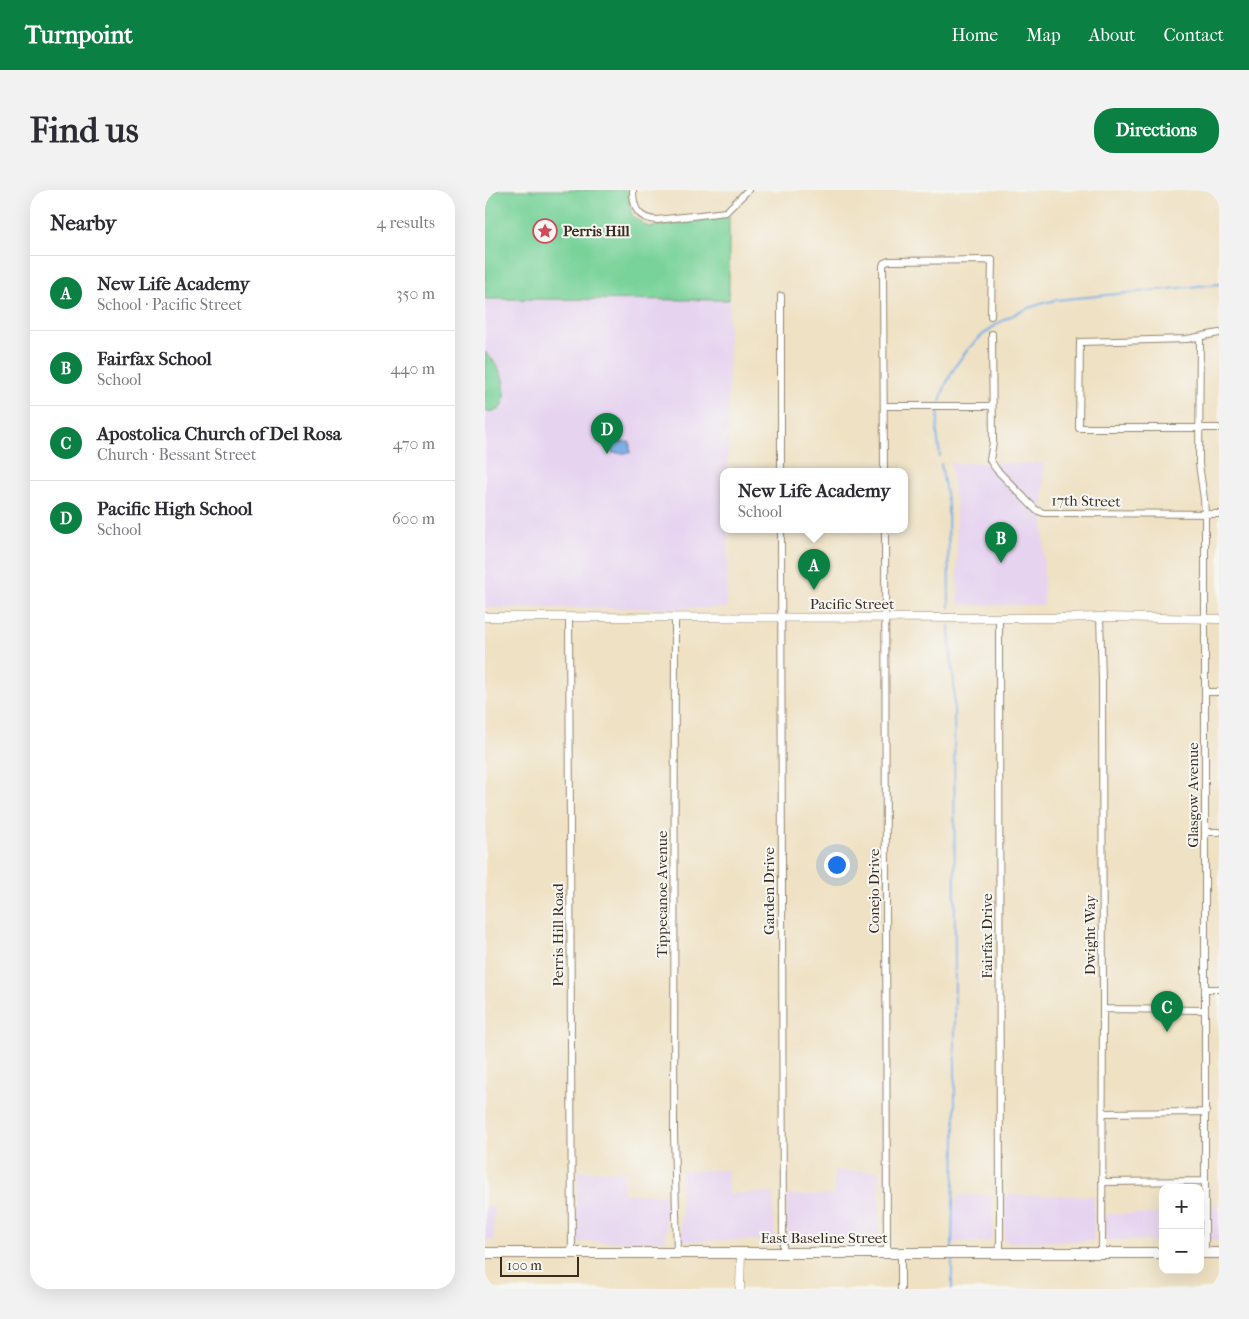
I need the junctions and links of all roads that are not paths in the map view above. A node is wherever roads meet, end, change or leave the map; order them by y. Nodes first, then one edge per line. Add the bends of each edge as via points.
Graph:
1 (633, 190) edge
2 (748, 190) edge
3 (781, 296) dead end
4 (991, 316) dead end
5 (1219, 333) edge
6 (992, 334) dead end
7 (1200, 337) junction
8 (884, 406) junction
9 (992, 406) junction
10 (1199, 428) junction
11 (1219, 428) edge
12 (781, 468) edge
13 (884, 468) edge
14 (1205, 514) junction
15 (1219, 514) edge
16 (781, 533) edge
17 (885, 533) edge
18 (485, 617) edge
19 (569, 617) junction
20 (675, 617) junction
21 (781, 617) junction
22 (1100, 617) junction
23 (886, 618) junction
24 (999, 618) junction
25 (1205, 618) junction
26 (1219, 618) edge
27 (1205, 692) junction
28 (1219, 692) edge
29 (1206, 832) junction
30 (1219, 832) edge
31 (1205, 989) junction
32 (1219, 989) edge
33 (1103, 1009) junction
34 (1205, 1010) junction
35 (1206, 1112) junction
36 (1103, 1113) junction
37 (1205, 1181) junction
38 (1102, 1182) junction
39 (1204, 1229) edge
40 (485, 1253) edge
41 (572, 1253) junction
42 (741, 1253) junction
43 (783, 1253) junction
44 (887, 1253) junction
45 (901, 1253) junction
46 (1000, 1253) junction
47 (1102, 1253) junction
48 (1159, 1253) edge
49 (1204, 1253) edge
50 (1219, 1253) edge
51 (677, 1254) junction
52 (740, 1289) edge
53 (901, 1289) edge

1 - 2 street via 640,215 650,220 726,212
3 - 12 street
4 - 8 street via 992,260 885,263
5 - 7 street
6 - 9 street
7 - 10 street, Glasgow Avenue
7 - 10 street via 1080,342 1079,428
8 - 9 street
8 - 13 street
9 - 14 street, 17th Street via 990,460 995,469 1037,510
10 - 11 street
10 - 14 street, Glasgow Avenue via 1199,464
14 - 15 street, 17th Street
14 - 25 street, Glasgow Avenue
16 - 21 street, Garden Drive
17 - 23 street, Conejo Drive
18 - 19 street, Pacific Street
19 - 20 street, Pacific Street
19 - 41 street, Perris Hill Road
20 - 21 street, Pacific Street
20 - 51 street, Tippecanoe Avenue via 674,1133
21 - 23 street, Pacific Street
21 - 43 street, Garden Drive
22 - 24 street, Pacific Street
22 - 25 street, Pacific Street
22 - 33 street, Dwight Way
23 - 24 street, Pacific Street
23 - 44 street, Conejo Drive
24 - 46 street, Fairfax Drive
25 - 26 street, Pacific Street
25 - 27 street, Glasgow Avenue
27 - 28 street
27 - 29 street, Glasgow Avenue
29 - 30 street
29 - 31 street, Glasgow Avenue
31 - 32 street
31 - 34 street, Glasgow Avenue
33 - 34 street
33 - 36 street, Dwight Way
34 - 35 street, Glasgow Avenue
35 - 36 street
35 - 37 street, Glasgow Avenue
36 - 38 street, Dwight Way
37 - 38 street
37 - 39 street, Glasgow Avenue
38 - 47 street, Dwight Way
40 - 41 main road, East Baseline Street
41 - 51 main road, East Baseline Street
42 - 43 main road, East Baseline Street
42 - 51 main road, East Baseline Street
42 - 52 street
43 - 44 main road, East Baseline Street
44 - 45 main road, East Baseline Street
45 - 46 main road, East Baseline Street
45 - 53 street
46 - 47 main road, East Baseline Street
47 - 48 main road, East Baseline Street
49 - 50 main road

